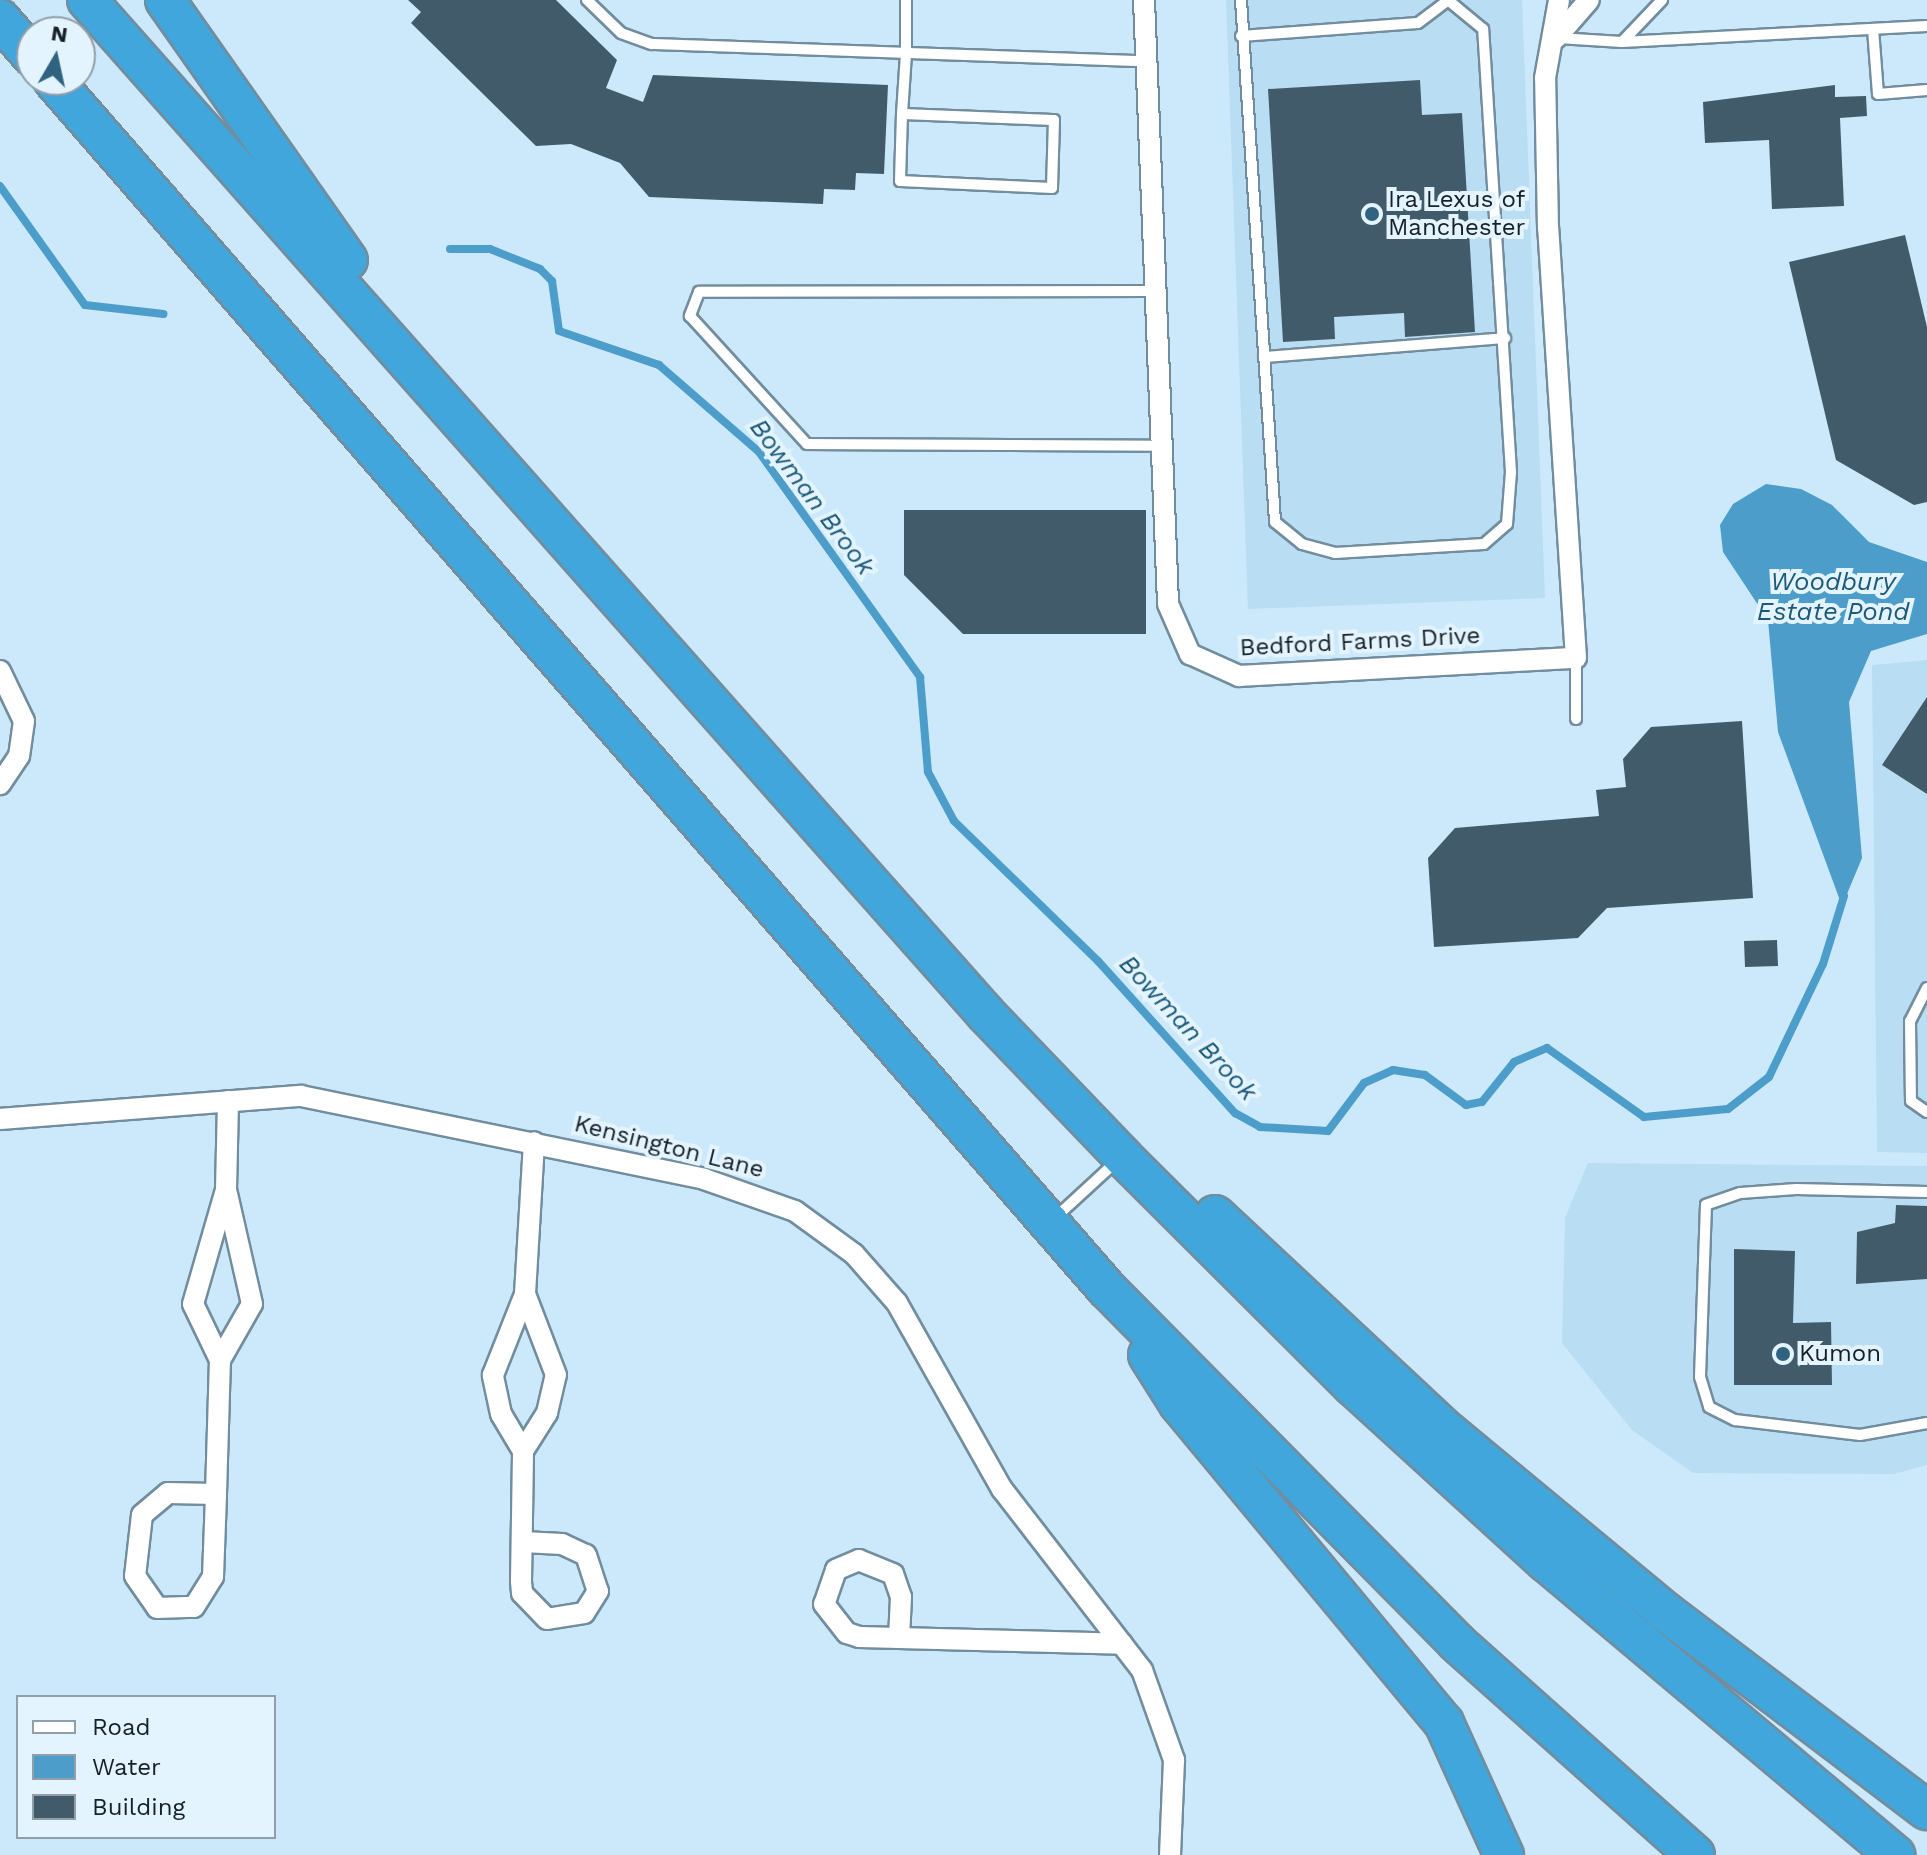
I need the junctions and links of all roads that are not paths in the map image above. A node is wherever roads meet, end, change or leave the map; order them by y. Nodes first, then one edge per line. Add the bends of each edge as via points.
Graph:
1 (87, 0) edge
2 (165, 0) edge
3 (587, 0) edge
4 (906, 0) edge
5 (1144, 0) edge
6 (1241, 0) edge
7 (1448, 0) edge
8 (1559, 0) edge
9 (1589, 0) edge
10 (1662, 0) edge
11 (0, 19) edge
12 (1927, 26) edge
13 (1873, 29) junction
14 (1241, 36) junction
15 (16, 38) edge
16 (1556, 38) junction
17 (1622, 42) junction
18 (906, 53) junction
19 (1145, 61) junction
20 (1927, 90) edge
21 (67, 96) edge
22 (902, 114) junction
23 (1151, 291) junction
24 (1505, 338) junction
25 (1264, 357) junction
26 (448, 403) junction
27 (1160, 446) junction
28 (1576, 658) junction
29 (0, 671) edge
30 (1576, 719) dead end
31 (0, 784) edge
32 (1927, 988) edge
33 (986, 1014) junction
34 (228, 1101) junction
35 (1927, 1112) edge
36 (0, 1119) edge
37 (534, 1142) junction
38 (1122, 1156) junction
39 (226, 1190) junction
40 (1927, 1192) edge
41 (1051, 1222) junction
42 (1106, 1288) junction
43 (525, 1294) junction
44 (220, 1360) junction
45 (1927, 1423) edge
46 (523, 1451) junction
47 (216, 1494) junction
48 (523, 1542) junction
49 (899, 1638) junction
50 (1122, 1644) junction
51 (1927, 1810) edge
52 (1170, 1855) edge
53 (1504, 1855) edge
54 (1695, 1855) edge
55 (1895, 1855) edge

1 - 26 highway
2 - 26 highway
3 - 18 lane via 621,33 652,44
4 - 18 lane
5 - 19 street, Bedford Farms Drive
6 - 14 lane
7 - 14 lane via 1418,23
7 - 24 lane via 1483,29
8 - 16 street
9 - 16 street
10 - 17 lane
11 - 15 highway
12 - 13 lane
13 - 17 lane
13 - 20 lane via 1878,94
14 - 25 lane
16 - 17 lane
16 - 28 street via 1545,78 1548,228
18 - 19 lane
18 - 22 lane
19 - 23 street, Bedford Farms Drive
21 - 41 highway
22 - 22 lane via 900,181 1052,188 1054,120
23 - 27 street, Bedford Farms Drive
23 - 27 lane via 699,292 690,316 807,444
24 - 25 lane
24 - 25 lane via 1507,524 1484,544 1335,553 1302,544 1275,522
26 - 33 highway
27 - 28 street, Bedford Farms Drive via 1171,623 1190,654 1239,676
28 - 30 lane
29 - 31 street via 24,721 19,756
32 - 35 lane via 1910,1021 1911,1101
33 - 38 highway
33 - 51 highway via 1067,1077 1448,1432 1667,1613
34 - 36 street, Kensington Lane
34 - 37 street, Kensington Lane via 352,1102
34 - 39 street
37 - 43 street
37 - 50 street, Kensington Lane via 765,1197 851,1250 897,1303 1021,1517
38 - 41 lane
38 - 55 highway via 1511,1530
39 - 44 street via 193,1304
39 - 44 street via 252,1304
40 - 45 lane via 1796,1189 1740,1193 1706,1205 1700,1377 1709,1407 1735,1420 1860,1435
41 - 42 highway
42 - 53 highway via 1179,1404 1444,1723
42 - 54 highway via 1456,1642
43 - 46 street via 493,1375 497,1404
43 - 46 street via 556,1375 555,1394
44 - 47 street
46 - 48 street
47 - 47 street via 210,1589 194,1607 157,1608 135,1576 142,1515 168,1493
48 - 48 street via 528,1605 560,1621 584,1613 598,1591 586,1555 562,1544
49 - 49 street via 859,1637 836,1627 824,1604 836,1570 859,1560 893,1574 901,1597
49 - 50 street
50 - 52 street, Kensington Lane via 1168,1728 1177,1792

